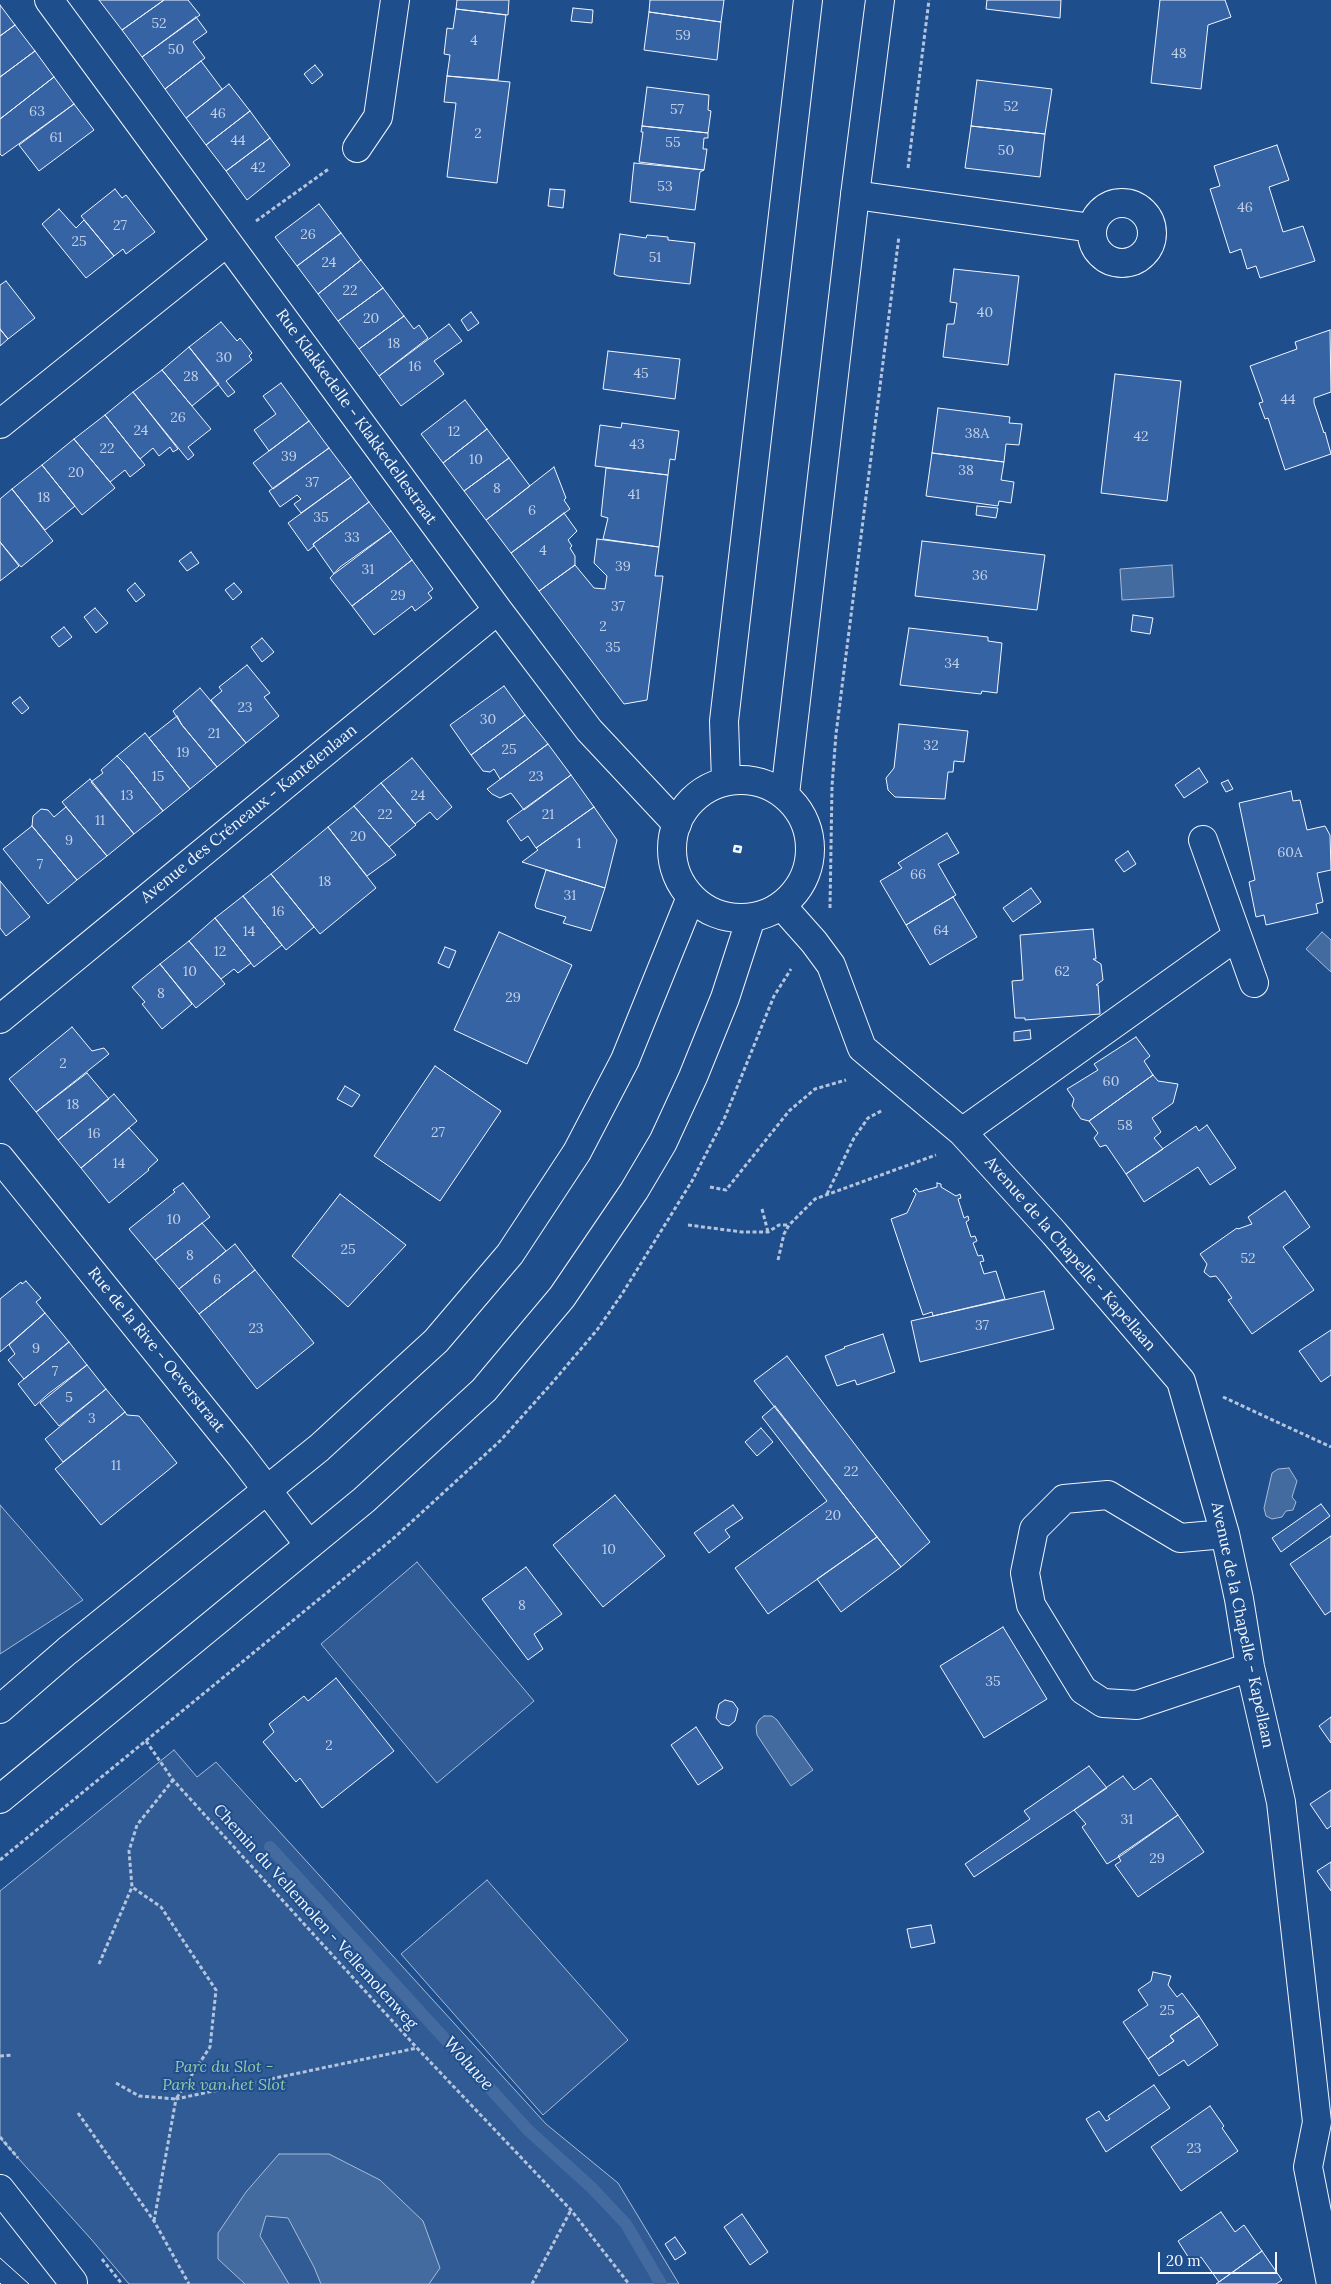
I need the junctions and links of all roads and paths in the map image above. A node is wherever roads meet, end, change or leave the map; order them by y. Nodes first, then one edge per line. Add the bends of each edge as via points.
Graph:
1 (49, 0) edge
2 (394, 0) edge
3 (808, 0) edge
4 (880, 0) edge
5 (929, 0) edge
6 (357, 148) joint
7 (855, 195) junction
8 (904, 202) junction
9 (1092, 228) dead end
10 (227, 242) junction
11 (0, 424) edge
12 (498, 610) junction
13 (726, 781) junction
14 (785, 794) junction
15 (677, 824) junction
16 (1203, 840) dead end
17 (691, 897) junction
18 (782, 906) junction
19 (751, 918) junction
20 (1237, 936) junction
21 (814, 942) junction
22 (1254, 983) dead end
23 (0, 1019) edge
24 (851, 1078) dead end
25 (889, 1107) dead end
26 (962, 1132) junction
27 (936, 1154) dead end
28 (0, 1158) edge
29 (710, 1187) dead end
30 (827, 1195) junction
31 (762, 1209) dead end
32 (688, 1225) dead end
33 (789, 1225) junction
34 (768, 1232) junction
35 (778, 1260) dead end
36 (1181, 1381) junction
37 (1331, 1447) edge
38 (267, 1489) junction
39 (1225, 1534) junction
40 (309, 1545) junction
41 (1250, 1667) junction
42 (0, 1709) edge
43 (174, 1780) junction
44 (0, 1799) edge
45 (0, 1860) edge
46 (132, 1887) junction
47 (99, 1964) dead end
48 (417, 2048) junction
49 (13, 2054) dead end
50 (0, 2056) edge
51 (116, 2083) dead end
52 (176, 2100) junction
53 (78, 2114) dead end
54 (1324, 2118) edge
55 (0, 2189) edge
56 (571, 2210) junction
57 (0, 2218) edge
58 (154, 2220) junction
59 (74, 2283) edge
60 (189, 2284) edge
61 (532, 2284) edge
62 (629, 2284) edge
63 (1331, 2284) edge

1 - 10 main road, Rue Klakkedelle - Klakkedellestraat
2 - 6 main road via 378,117
3 - 13 main road via 724,721
4 - 7 main road
5 - 8 path
6 - 10 path
7 - 8 main road
7 - 14 main road
8 - 9 main road
8 - 21 path via 836,734 830,912 826,926
10 - 11 main road
10 - 12 main road, Rue Klakkedelle - Klakkedellestraat
12 - 15 main road, Rue Klakkedelle - Klakkedellestraat via 589,730
12 - 23 main road, Avenue des Créneaux - Kantelenlaan
13 - 14 main road via 760,782
13 - 15 main road via 698,794
14 - 18 main road via 799,809 811,846 809,866 802,884
15 - 17 main road via 672,844 673,864
16 - 20 main road
17 - 19 main road via 721,915
17 - 38 main road via 625,1060 577,1152 510,1254 436,1342 319,1448
18 - 19 main road
18 - 21 main road, Avenue de la Chapelle - Kapellaan
19 - 40 main road via 725,998 663,1142 562,1297 484,1390 364,1500
20 - 22 main road
20 - 26 main road
21 - 26 main road, Avenue de la Chapelle - Kapellaan via 831,966 862,1048
24 - 29 path via 815,1089 763,1140 726,1190
25 - 30 path via 868,1118 854,1138
26 - 36 main road, Avenue de la Chapelle - Kapellaan
27 - 30 path
28 - 38 main road, Rue de la Rive - Oeverstraat
30 - 33 path via 815,1199
31 - 34 path
32 - 34 path
33 - 34 path
33 - 35 path
36 - 37 path via 1208,1390
36 - 39 main road, Avenue de la Chapelle - Kapellaan
38 - 40 main road, Rue de la Rive - Oeverstraat
38 - 42 main road
39 - 41 main road, Avenue de la Chapelle - Kapellaan
39 - 41 main road via 1180,1538 1108,1495 1064,1499 1034,1529 1025,1573 1031,1605 1083,1690 1103,1704 1137,1705
40 - 44 main road
41 - 54 main road, Avenue de la Chapelle - Kapellaan via 1281,1802
43 - 45 path, Chemin du Vellemolen - Vellemolenweg via 146,1741
43 - 46 path via 137,1825 129,1851
43 - 48 path, Chemin du Vellemolen - Vellemolenweg
46 - 47 path
46 - 52 path via 161,1907 216,1990 210,2047
48 - 52 path
48 - 56 path, Chemin du Vellemolen - Vellemolenweg
49 - 50 path
51 - 52 path via 139,2096
52 - 58 path
53 - 58 path
54 - 63 main road, Avenue de la Chapelle - Kapellaan via 1308,2167
55 - 59 main road
56 - 61 path
56 - 62 path, Chemin du Vellemolen - Vellemolenweg
57 - 59 main road
58 - 60 path

